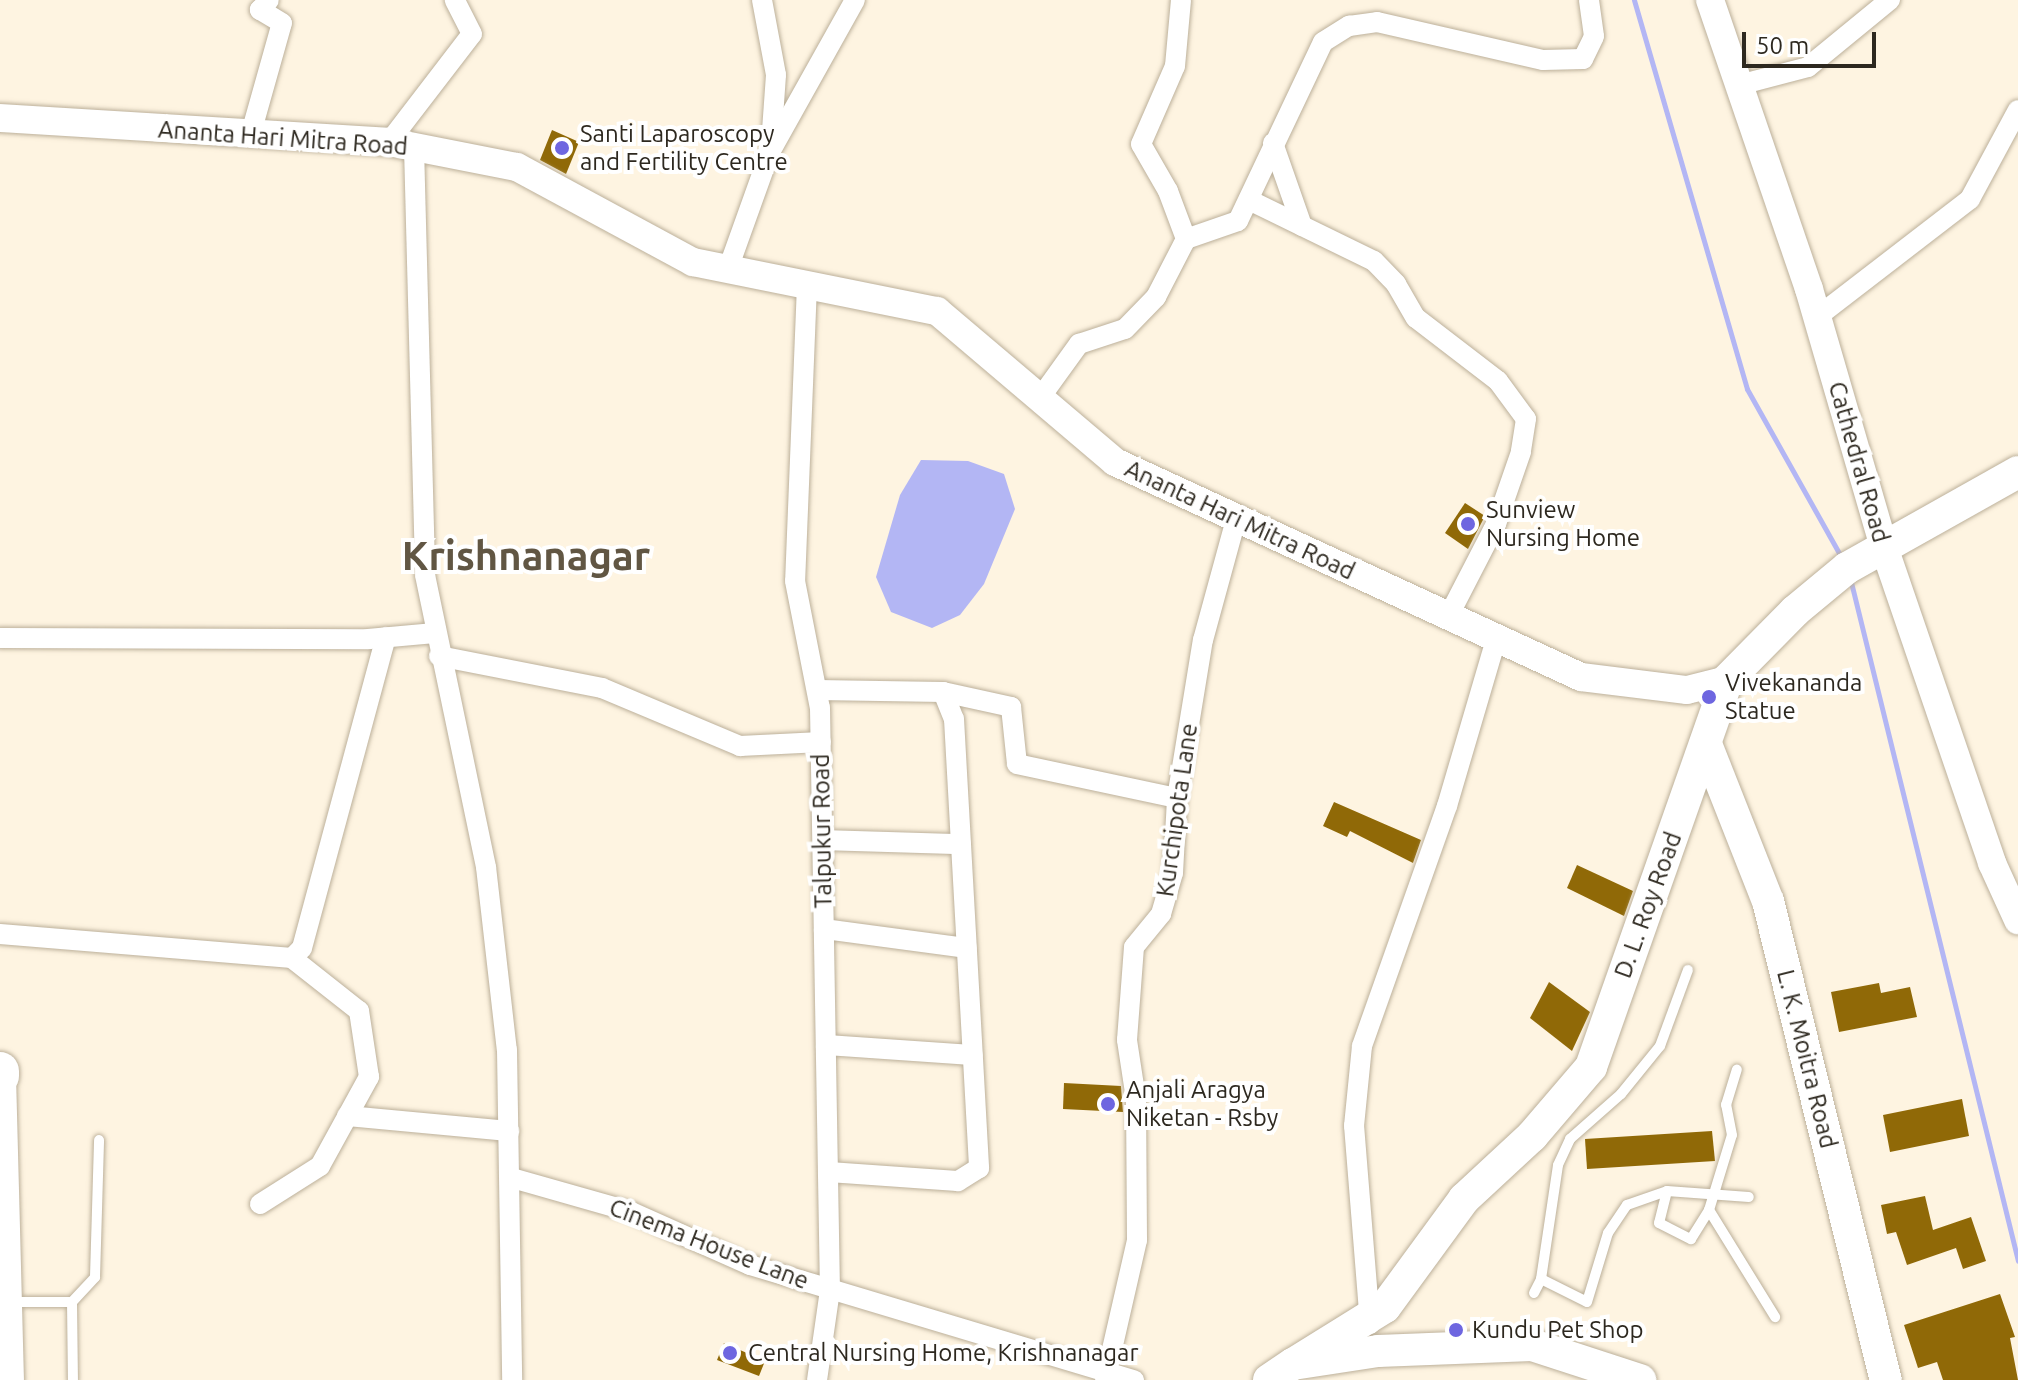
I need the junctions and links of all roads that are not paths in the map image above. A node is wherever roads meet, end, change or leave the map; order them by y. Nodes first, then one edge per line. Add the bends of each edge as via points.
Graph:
1 (269, 0) edge
2 (455, 0) edge
3 (762, 0) edge
4 (855, 0) edge
5 (1181, 0) edge
6 (1589, 0) edge
7 (1710, 0) edge
8 (1890, 0) edge
9 (1739, 85) junction
10 (2018, 110) edge
11 (0, 118) edge
12 (251, 133) junction
13 (1273, 143) junction
14 (402, 144) junction
15 (770, 152) junction
16 (1249, 200) junction
17 (1302, 226) junction
18 (1186, 239) junction
19 (728, 269) junction
20 (807, 285) junction
21 (1817, 317) junction
22 (1040, 398) junction
23 (2018, 472) edge
24 (1236, 519) junction
25 (1885, 550) junction
26 (1448, 617) junction
27 (435, 633) junction
28 (386, 637) junction
29 (0, 638) edge
30 (1496, 640) junction
31 (439, 656) junction
32 (1727, 680) junction
33 (817, 690) junction
34 (943, 692) junction
35 (821, 742) junction
36 (1706, 744) junction
37 (1177, 798) junction
38 (823, 840) junction
39 (961, 844) junction
40 (2018, 920) edge
41 (824, 929) junction
42 (0, 934) edge
43 (967, 948) junction
44 (292, 958) junction
45 (1688, 970) dead end
46 (826, 1045) junction
47 (973, 1055) junction
48 (1737, 1070) dead end
49 (0, 1074) edge
50 (1574, 1110) junction
51 (347, 1116) junction
52 (509, 1131) junction
53 (99, 1140) dead end
54 (828, 1172) junction
55 (512, 1178) junction
56 (1667, 1191) junction
57 (1715, 1192) junction
58 (1749, 1197) dead end
59 (260, 1204) dead end
60 (1709, 1210) junction
61 (1541, 1279) junction
62 (830, 1290) junction
63 (1534, 1293) dead end
64 (6, 1302) junction
65 (72, 1302) junction
66 (1367, 1314) junction
67 (1775, 1317) dead end
68 (1378, 1351) junction
69 (1281, 1372) edge
70 (1591, 1372) edge
71 (1105, 1377) edge
72 (8, 1380) edge
73 (73, 1380) edge
74 (512, 1380) edge
75 (817, 1380) edge
76 (1134, 1380) edge
77 (1640, 1380) edge
78 (1886, 1380) edge

1 - 12 street via 260,10 282,23
2 - 14 street via 472,34
3 - 15 street via 776,75
4 - 15 street
5 - 18 street via 1175,66 1141,144 1168,191
6 - 13 street via 1594,36 1583,59 1543,60 1377,22 1349,26 1323,42
7 - 9 main road, Cathedral Road
8 - 9 street via 1808,67
9 - 21 main road, Cathedral Road
10 - 21 street via 1970,199
11 - 12 main road, Ananta Hari Mitra Road
12 - 14 main road, Ananta Hari Mitra Road
13 - 16 street
13 - 17 street
14 - 19 main road, Ananta Hari Mitra Road via 517,167 693,262
14 - 27 street via 425,575
15 - 19 street
16 - 17 street
16 - 18 street via 1238,221
17 - 26 street via 1374,261 1396,284 1416,318 1498,381 1526,419 1521,452 1496,524
18 - 22 street via 1156,297 1125,329 1079,344
19 - 20 main road, Ananta Hari Mitra Road
20 - 22 main road, Ananta Hari Mitra Road via 937,311
20 - 33 street, Talpukur Road via 795,581
21 - 25 main road, Cathedral Road
22 - 24 main road, Ananta Hari Mitra Road via 1115,462
23 - 25 main road, D. L. Roy Road
24 - 26 main road, Ananta Hari Mitra Road
24 - 37 street, Kurchipota Lane via 1203,640
25 - 32 main road, D. L. Roy Road via 1847,568 1795,611
25 - 40 main road, Cathedral Road via 1992,863
26 - 30 main road, Ananta Hari Mitra Road
27 - 28 street
27 - 31 street
28 - 29 street
28 - 44 street via 302,948
30 - 32 main road, Ananta Hari Mitra Road via 1581,677 1687,690
30 - 66 street via 1447,806 1362,1046 1354,1126
31 - 35 street via 602,688 740,746
31 - 52 street via 486,867 507,1050
32 - 36 main road, D. L. Roy Road
33 - 34 street
33 - 35 street, Talpukur Road
34 - 37 street via 1011,707 1017,764
34 - 39 street via 954,719
35 - 38 street, Talpukur Road
36 - 50 main road, D. L. Roy Road
36 - 78 main road, L. K. Moitra Road via 1768,901
37 - 71 street, Kurchipota Lane via 1173,873 1161,914 1134,947 1127,1040 1136,1099 1137,1240
38 - 39 street
38 - 41 street, Talpukur Road
39 - 43 street
41 - 43 street
41 - 46 street, Talpukur Road
42 - 44 street
43 - 47 street
44 - 51 street via 359,1011 369,1077
45 - 50 lane via 1660,1046 1621,1094
46 - 47 street
46 - 54 street, Talpukur Road
47 - 54 street via 979,1168 958,1181
48 - 57 lane via 1726,1105 1732,1135
49 - 64 main road
50 - 61 lane via 1558,1165
50 - 66 main road, D. L. Roy Road via 1464,1199 1385,1307
51 - 52 street
51 - 59 street via 320,1166
52 - 55 street
53 - 65 lane via 95,1277
54 - 62 street, Talpukur Road
55 - 62 street, Cinema House Lane via 631,1212 750,1265
55 - 74 street
56 - 57 lane
56 - 60 lane via 1659,1223 1691,1239
56 - 61 lane via 1627,1205 1608,1233 1587,1302
57 - 58 lane
57 - 60 lane
60 - 67 lane
61 - 63 lane
62 - 71 street, Cinema House Lane
62 - 75 street, Talpukur Road
64 - 65 lane
64 - 72 main road
65 - 73 lane
66 - 68 street
66 - 69 main road, D. L. Roy Road
68 - 69 main road
68 - 70 main road via 1532,1345
70 - 77 main road
71 - 76 street, Cinema House Lane

